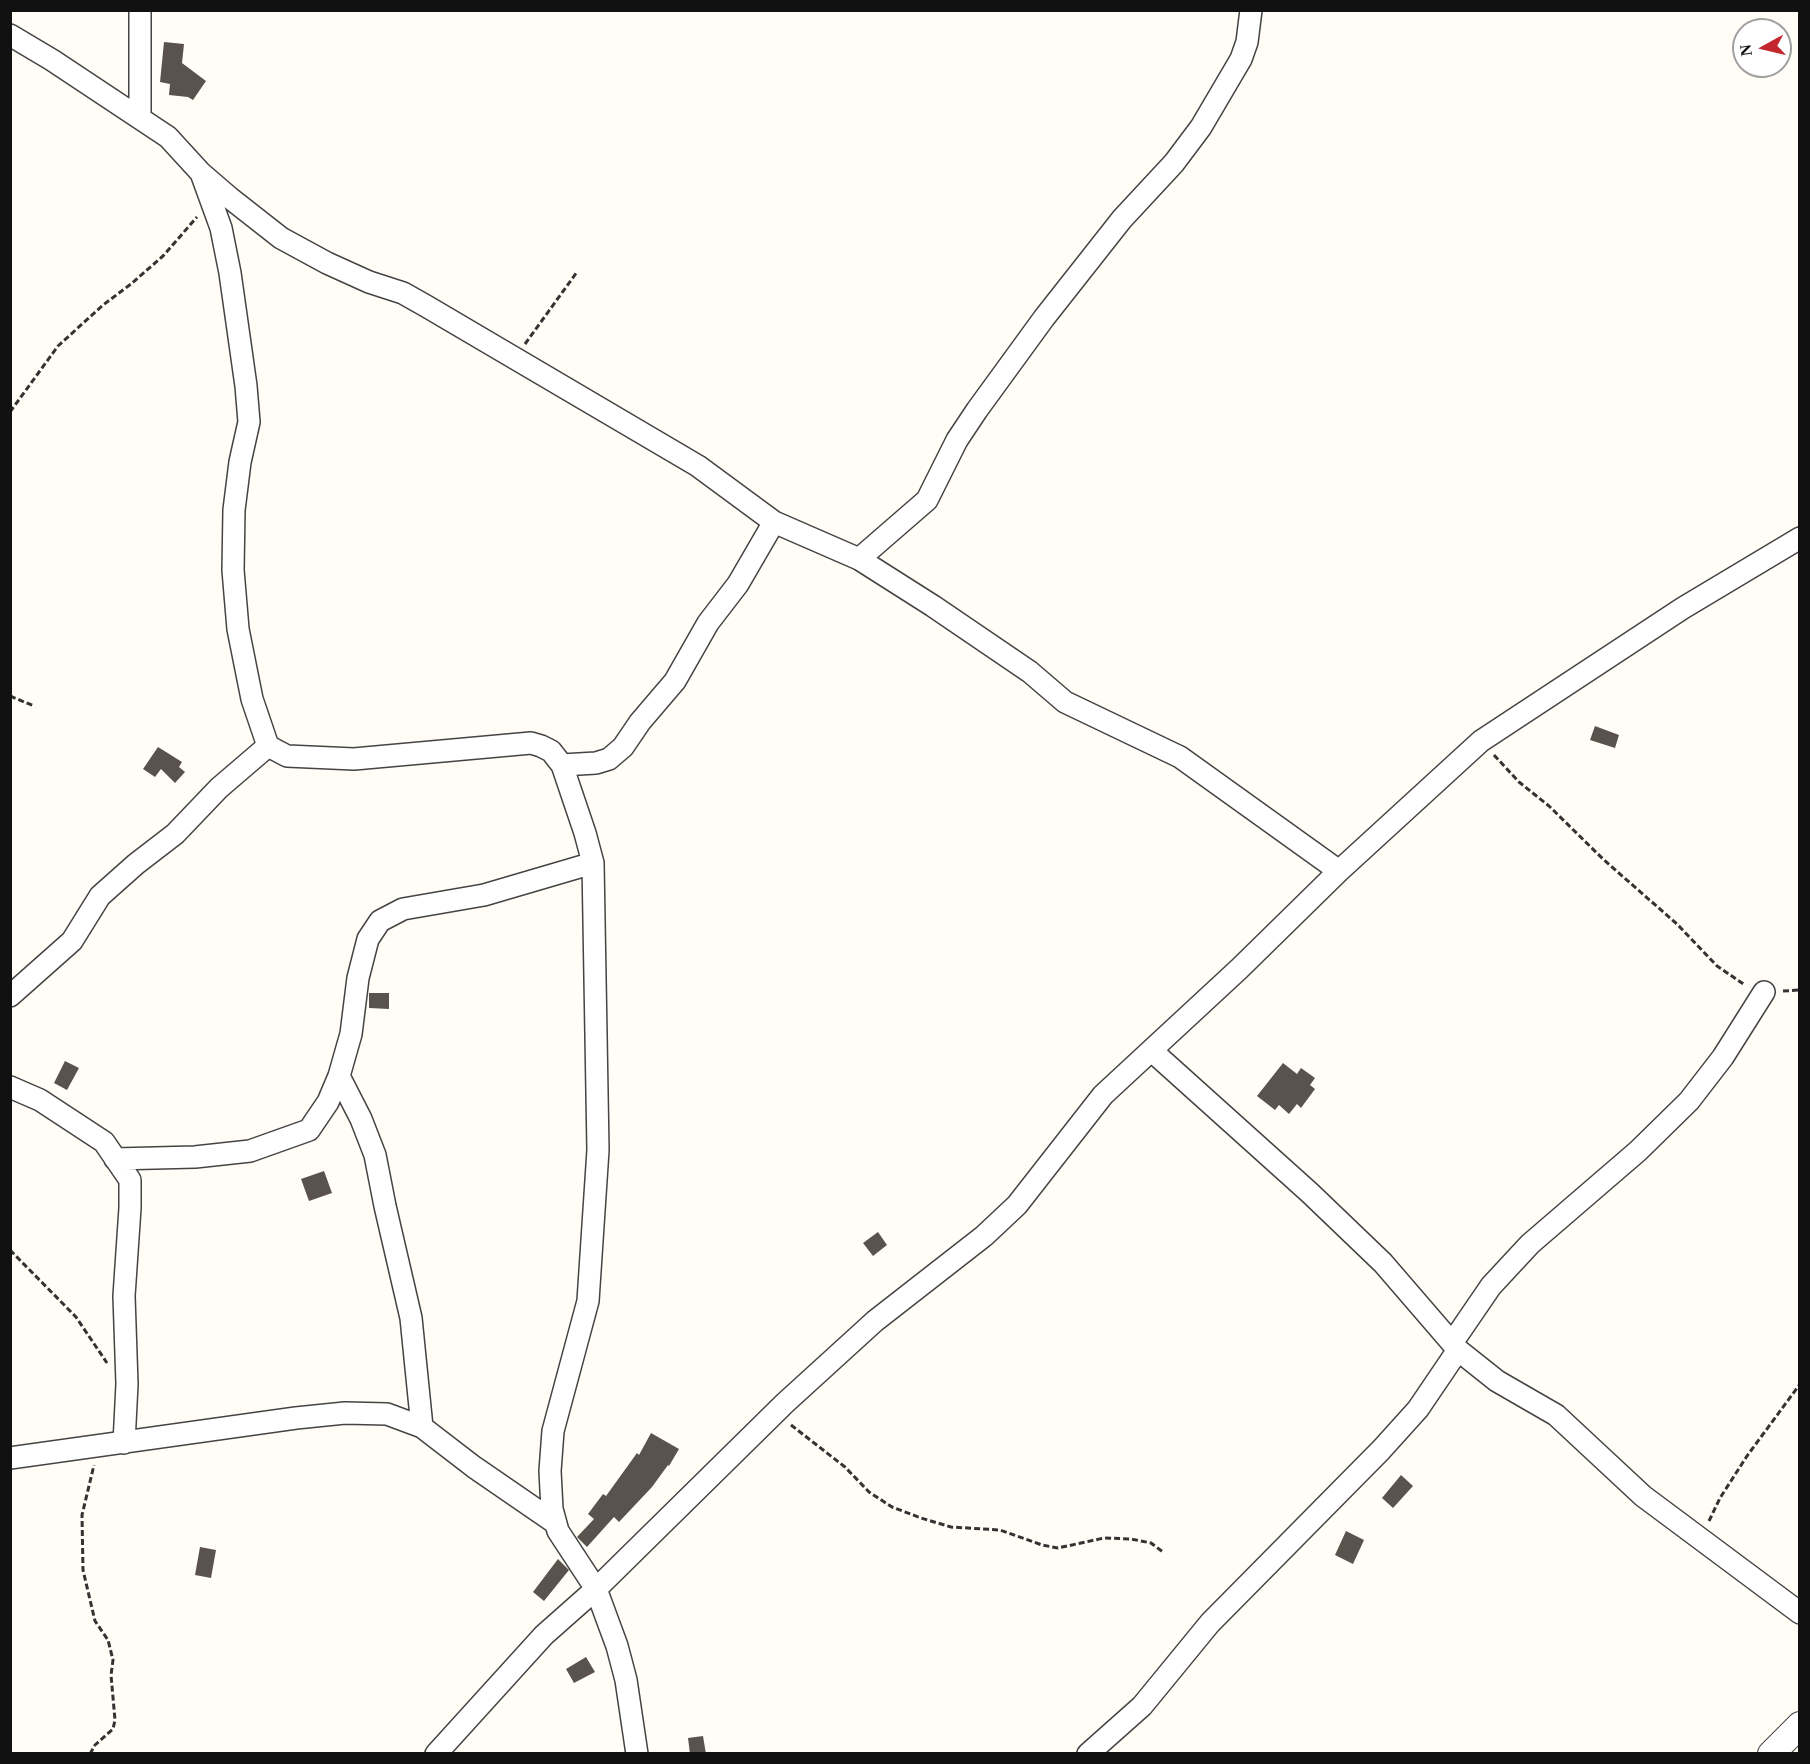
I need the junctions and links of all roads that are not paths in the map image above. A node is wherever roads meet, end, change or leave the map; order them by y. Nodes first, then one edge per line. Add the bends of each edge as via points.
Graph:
1 (140, 10) edge
2 (1251, 10) edge
3 (10, 35) edge
4 (140, 117) junction
5 (201, 174) junction
6 (774, 522) junction
7 (1800, 538) edge
8 (859, 559) junction
9 (268, 746) junction
10 (562, 765) junction
11 (592, 863) junction
12 (1339, 871) junction
13 (1764, 992) road end
14 (10, 996) edge
15 (1152, 1051) junction
16 (339, 1076) junction
17 (10, 1087) edge
18 (115, 1159) junction
19 (1455, 1347) junction
20 (422, 1427) junction
21 (124, 1443) junction
22 (10, 1458) edge
23 (554, 1522) junction
24 (596, 1589) junction
25 (1800, 1613) edge
26 (1800, 1725) edge
27 (436, 1754) edge
28 (637, 1754) edge
29 (1088, 1754) edge
30 (1771, 1754) edge

1 - 4 street
2 - 8 street via 1241,59 1201,127 1122,219 976,410 927,500
3 - 4 street
4 - 5 street via 168,137
5 - 6 street via 281,238 369,282 403,293 516,357 698,466
5 - 9 street via 221,228 230,273 249,422 234,510 233,570 238,629 252,699
6 - 8 street
6 - 10 street via 675,681 623,747 609,759 596,763
7 - 12 street via 1683,608 1481,741
8 - 12 street via 1020,666 1065,702 1180,757
9 - 10 street via 286,756 354,759 531,743 551,751
9 - 14 street via 219,788 175,834 100,896 72,941
10 - 11 street
11 - 16 street via 484,895 403,909 380,921 365,949 351,1034
11 - 23 street via 598,1150 588,1302 553,1431 550,1471
12 - 15 street
13 - 19 street via 1723,1057 1689,1101 1638,1151 1530,1244 1491,1287
15 - 19 street via 1383,1263
15 - 24 street via 1103,1095 1017,1205 984,1236 875,1321
16 - 18 street via 328,1102 309,1130 291,1138 250,1151
16 - 20 street via 362,1119 375,1155 411,1318
17 - 18 street via 40,1100 104,1142
18 - 21 street via 130,1180 124,1296
19 - 25 street via 1497,1381 1556,1416 1643,1496
19 - 29 street via 1418,1409 1210,1623 1142,1706
20 - 21 street via 387,1414 345,1413
20 - 23 street
21 - 22 street
23 - 24 street
24 - 27 street via 544,1635
24 - 28 street via 626,1680
26 - 30 street

